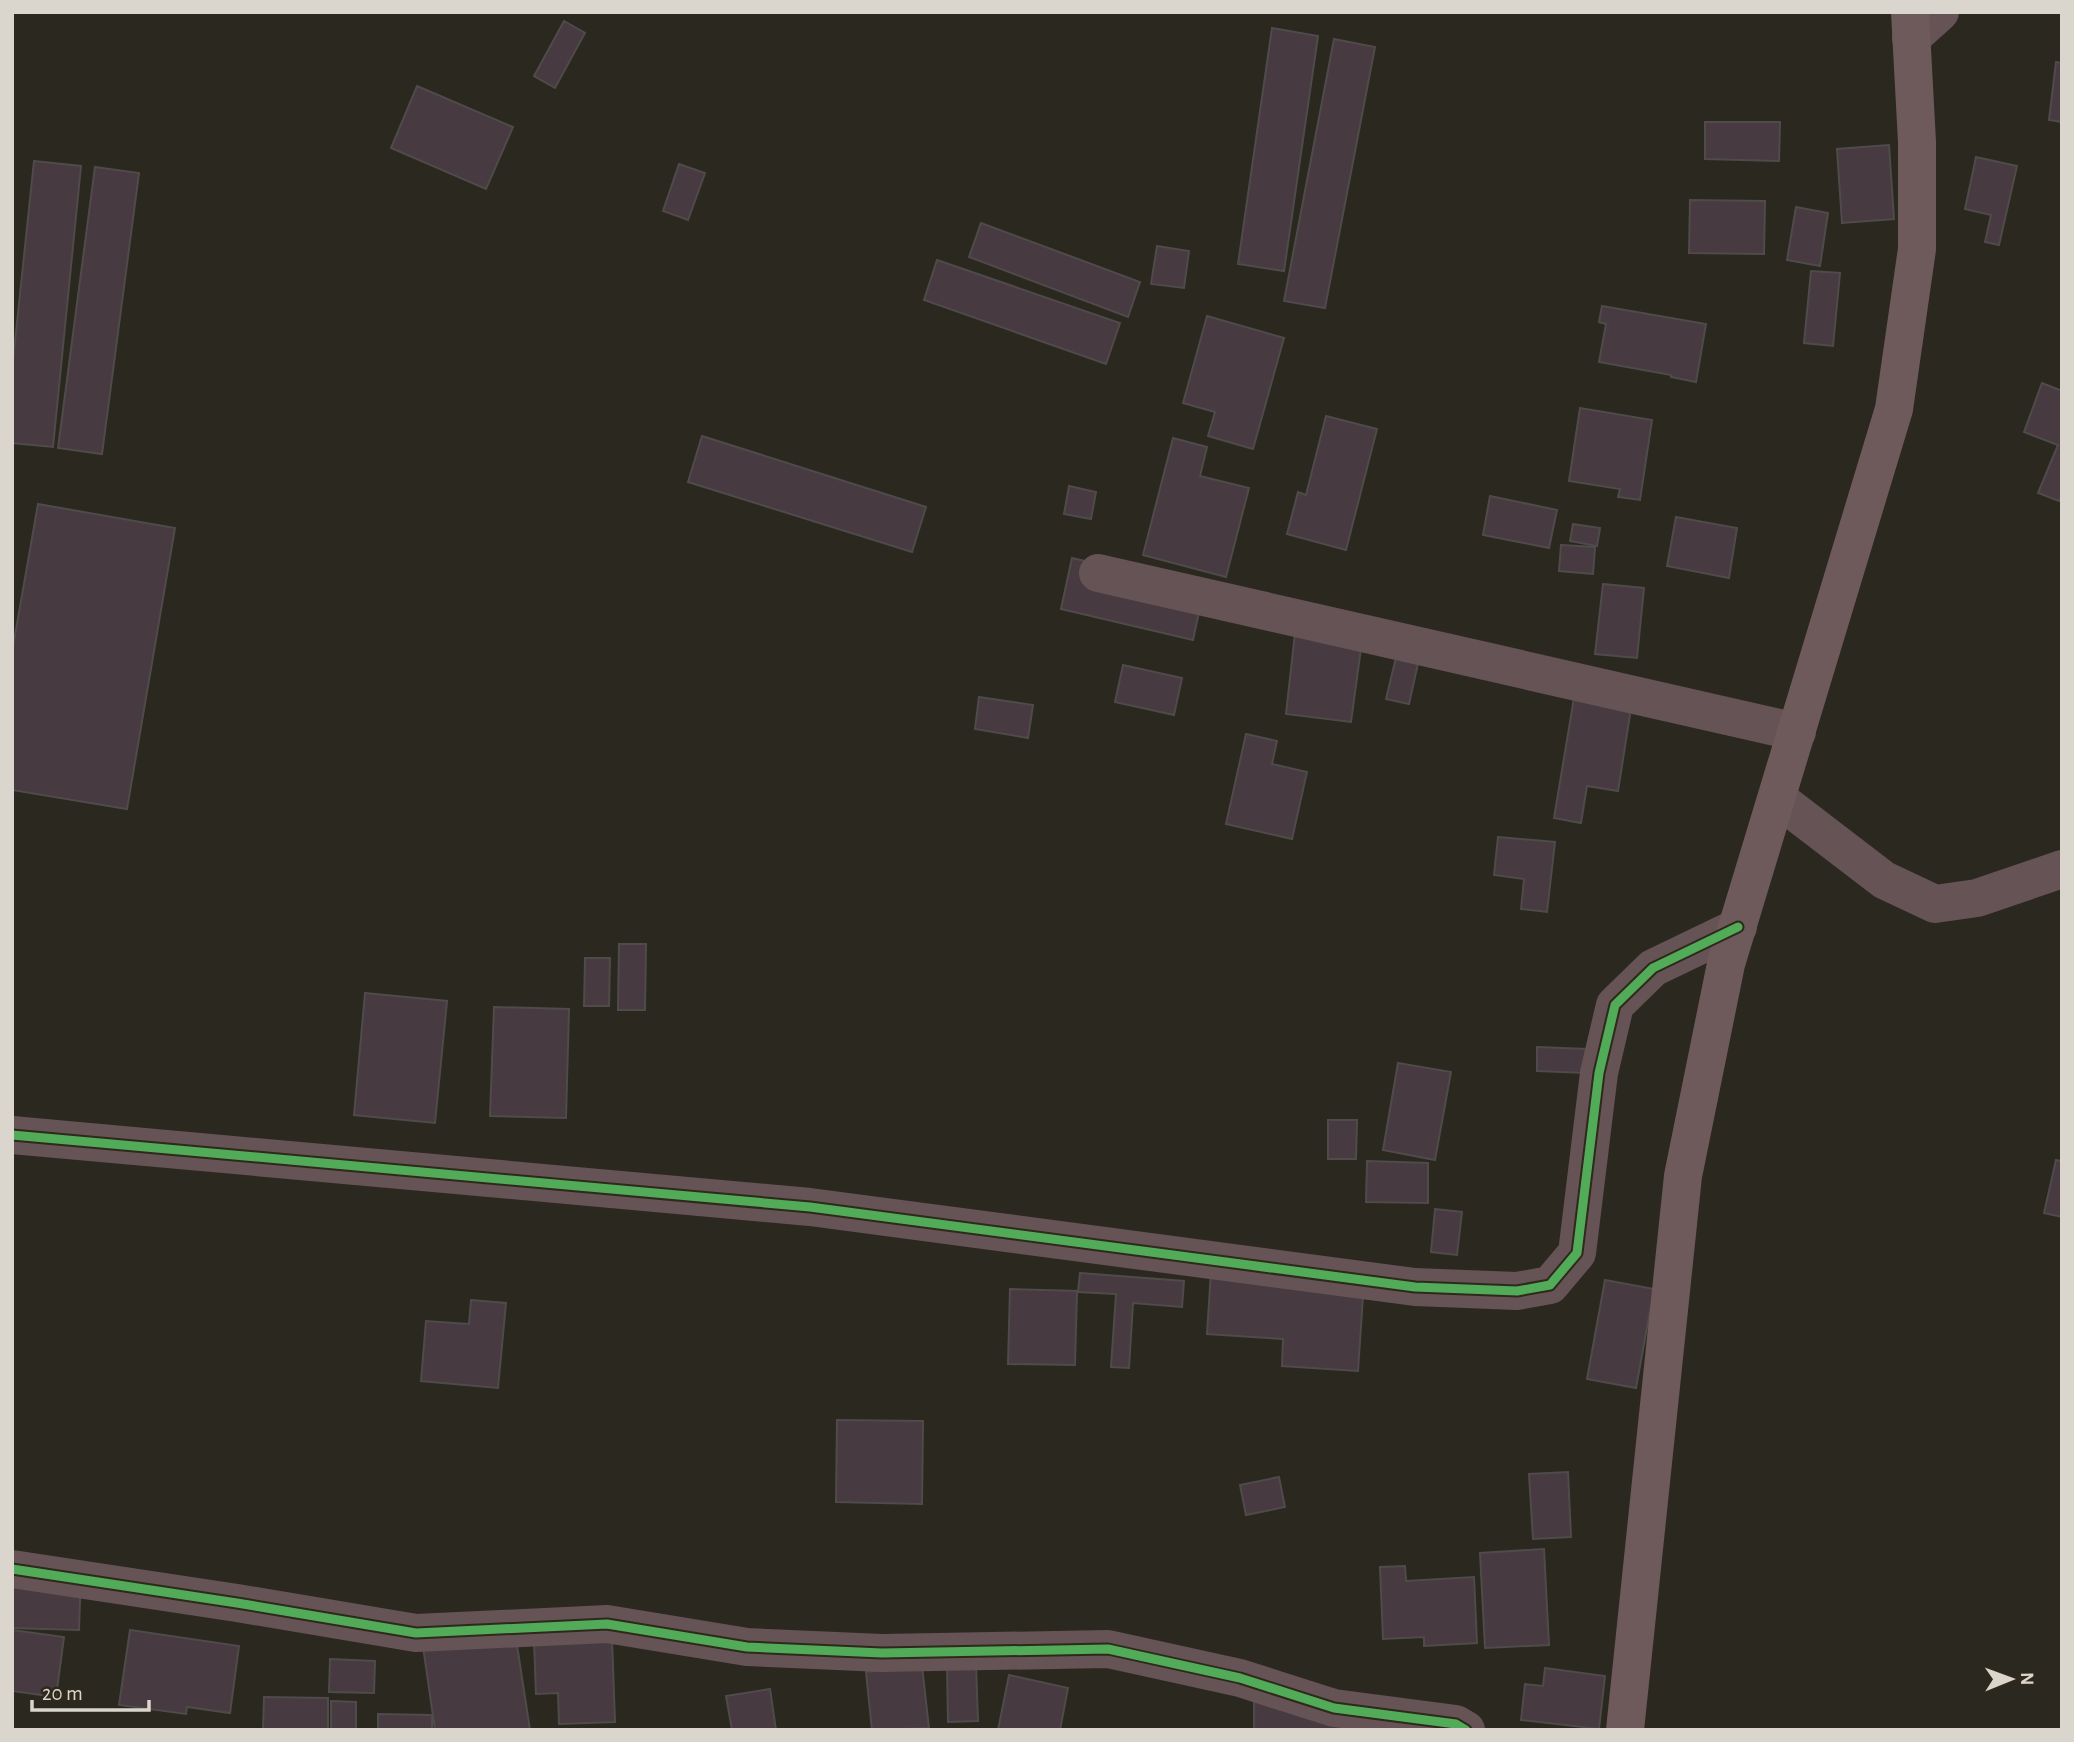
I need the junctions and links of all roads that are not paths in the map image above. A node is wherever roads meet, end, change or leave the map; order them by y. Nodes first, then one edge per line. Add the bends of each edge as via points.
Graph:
1 (1940, 12) edge
2 (1911, 25) edge
3 (1098, 573) dead end
4 (1797, 732) junction
5 (1777, 798) junction
6 (2062, 869) edge
7 (1738, 927) junction
8 (12, 1135) edge
9 (12, 1569) edge
10 (1466, 1730) edge
11 (1625, 1730) edge

1 - 2 street
2 - 4 main road via 1917,249 1894,409
3 - 4 street
4 - 5 main road
5 - 6 street via 1884,880 1935,904 1977,898
5 - 7 main road
7 - 8 street via 1653,968 1615,1005 1600,1073 1577,1253 1550,1285 1517,1291 1416,1287 810,1208
7 - 11 main road via 1726,964 1684,1176
9 - 10 street via 416,1633 607,1624 747,1647 882,1653 1108,1649 1240,1678 1334,1707 1456,1724

